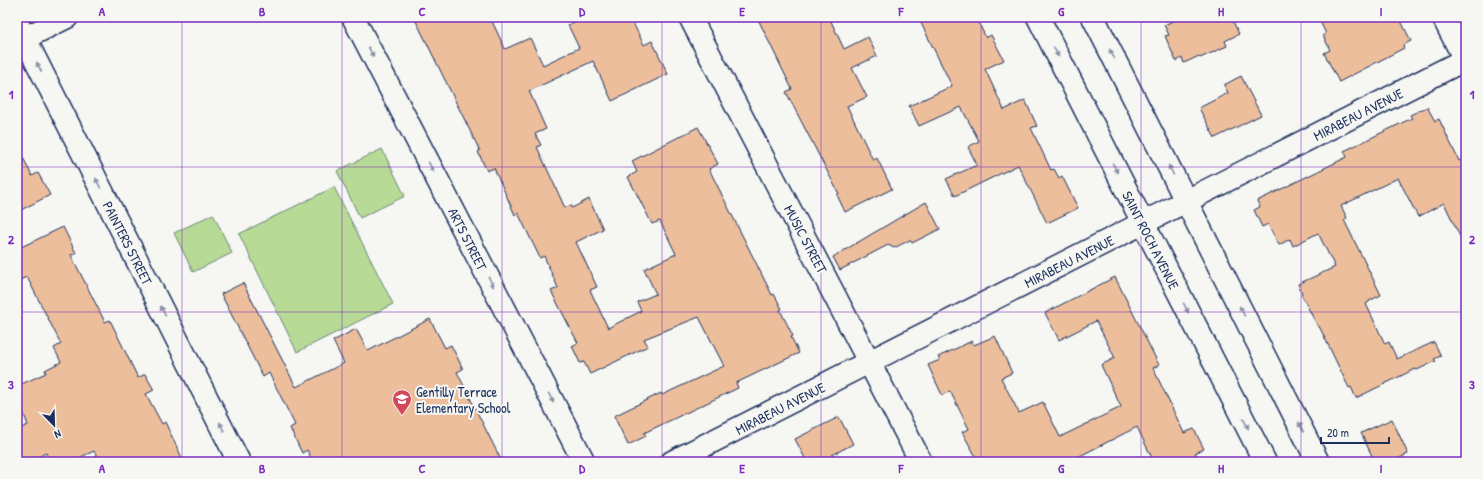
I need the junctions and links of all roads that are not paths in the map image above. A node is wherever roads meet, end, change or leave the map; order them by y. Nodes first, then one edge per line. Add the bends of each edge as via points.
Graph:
1 (67, 17) edge
2 (353, 17) edge
3 (690, 17) edge
4 (1038, 17) edge
5 (1093, 17) edge
6 (1443, 17) edge
7 (20, 35) edge
8 (1466, 60) edge
9 (1186, 201) junction
10 (1143, 223) junction
11 (870, 362) junction
12 (239, 462) edge
13 (584, 462) edge
14 (672, 462) edge
15 (921, 462) edge
16 (1265, 462) edge
17 (1318, 462) edge

1 - 7 street
2 -> 13 street, ARTS STREET
3 - 11 street, MUSIC STREET
4 -> 10 street, SAINT ROCH AVENUE
9 -> 5 street
6 - 8 street
12 -> 7 street, PAINTERS STREET
8 - 9 street, MIRABEAU AVENUE
9 - 10 street, MIRABEAU AVENUE
17 -> 9 street
10 - 11 street, MIRABEAU AVENUE
10 -> 16 street, SAINT ROCH AVENUE
11 - 14 street, MIRABEAU AVENUE
11 - 15 street, MUSIC STREET

